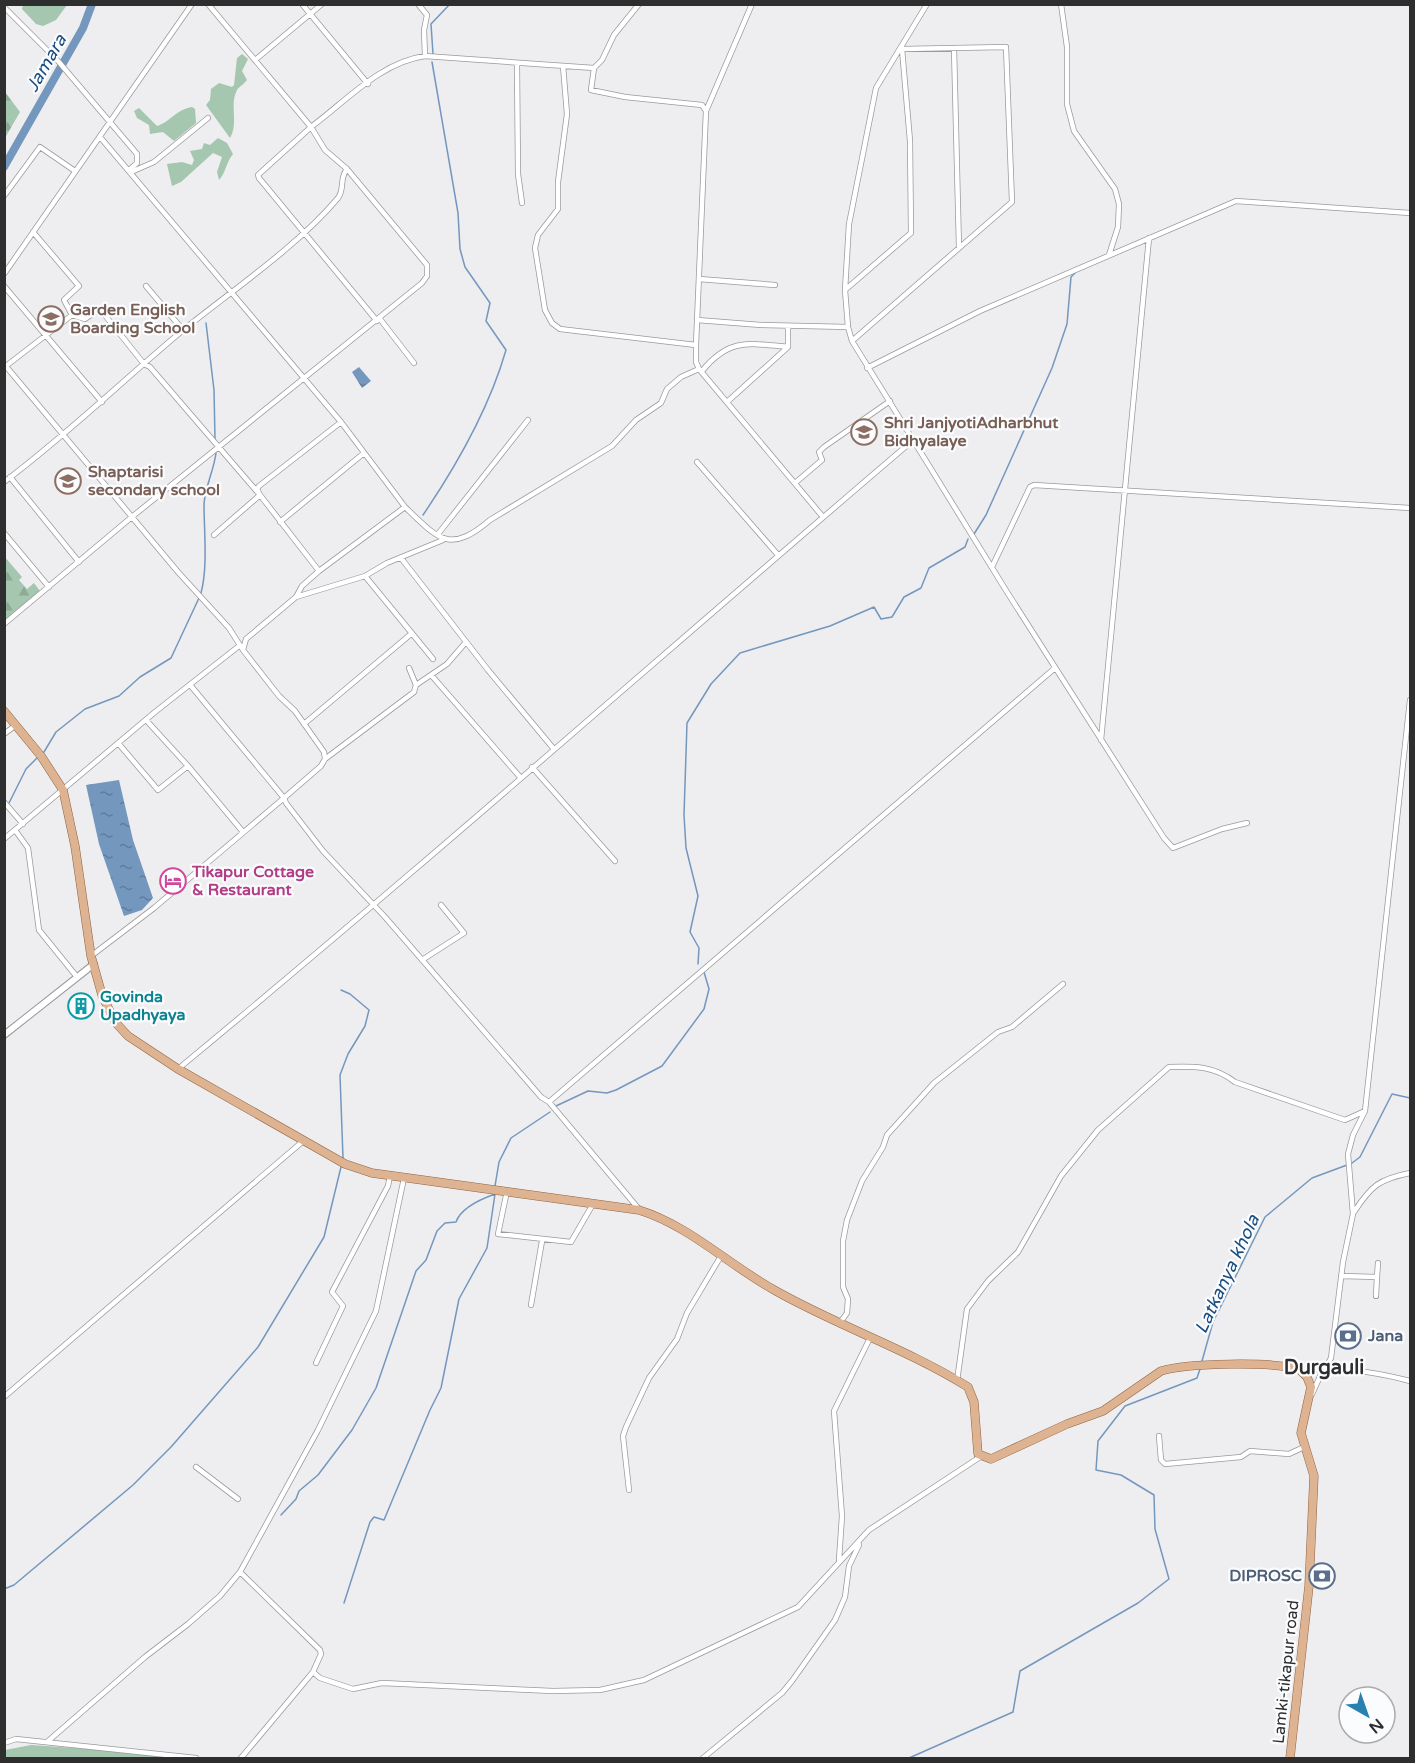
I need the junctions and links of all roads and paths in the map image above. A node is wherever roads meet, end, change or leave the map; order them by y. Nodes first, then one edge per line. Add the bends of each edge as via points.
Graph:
1 (192, 4) edge
2 (208, 4) edge
3 (302, 4) edge
4 (322, 4) edge
5 (418, 4) edge
6 (639, 4) edge
7 (752, 4) edge
8 (927, 4) edge
9 (1061, 4) edge
10 (4, 7) edge
11 (311, 14) junction
12 (954, 48) junction
13 (902, 49) junction
14 (425, 56) junction
15 (255, 60) junction
16 (517, 64) junction
17 (563, 66) junction
18 (594, 68) junction
19 (368, 84) junction
20 (706, 111) junction
21 (208, 118) dead end
22 (111, 122) junction
23 (311, 127) junction
24 (100, 137) junction
25 (347, 169) junction
26 (75, 171) junction
27 (130, 171) junction
28 (4, 196) edge
29 (522, 203) dead end
30 (1410, 213) edge
31 (304, 230) junction
32 (33, 232) junction
33 (1149, 238) junction
34 (959, 248) junction
35 (1109, 255) junction
36 (4, 274) edge
37 (699, 279) junction
38 (775, 285) dead end
39 (4, 286) edge
40 (146, 286) dead end
41 (845, 290) junction
42 (233, 292) junction
43 (72, 315) junction
44 (379, 320) junction
45 (697, 320) junction
46 (788, 326) junction
47 (848, 327) junction
48 (183, 330) junction
49 (45, 334) junction
50 (852, 341) junction
51 (696, 345) junction
52 (788, 347) junction
53 (414, 363) dead end
54 (144, 364) junction
55 (5, 365) edge
56 (867, 368) junction
57 (701, 370) junction
58 (305, 379) junction
59 (890, 401) junction
60 (102, 402) junction
61 (727, 402) junction
62 (528, 420) dead end
63 (341, 422) junction
64 (64, 435) junction
65 (915, 442) junction
66 (218, 447) junction
67 (364, 453) junction
68 (697, 462) dead end
69 (10, 477) junction
70 (4, 482) edge
71 (795, 483) junction
72 (1126, 491) junction
73 (260, 495) junction
74 (405, 507) junction
75 (1410, 508) edge
76 (133, 516) junction
77 (823, 517) junction
78 (280, 522) junction
79 (4, 533) edge
80 (438, 534) junction
81 (213, 535) dead end
82 (443, 540) junction
83 (778, 555) junction
84 (401, 558) junction
85 (79, 562) junction
86 (992, 567) junction
87 (319, 571) junction
88 (365, 576) junction
89 (49, 587) junction
90 (296, 597) junction
91 (4, 624) edge
92 (411, 634) junction
93 (466, 642) junction
94 (241, 648) junction
95 (433, 659) dead end
96 (409, 668) dead end
97 (1055, 668) junction
98 (432, 676) junction
99 (416, 685) junction
100 (191, 686) junction
101 (1410, 700) edge
102 (4, 711) edge
103 (146, 720) junction
104 (304, 724) junction
105 (16, 725) junction
106 (4, 734) edge
107 (1101, 741) junction
108 (118, 743) junction
109 (554, 748) junction
110 (325, 759) junction
111 (188, 766) junction
112 (532, 767) junction
113 (520, 777) junction
114 (63, 790) junction
115 (284, 798) junction
116 (4, 802) edge
117 (23, 824) junction
118 (1247, 824) dead end
119 (15, 830) junction
120 (243, 831) junction
121 (4, 839) edge
122 (615, 861) dead end
123 (373, 905) junction
124 (441, 905) dead end
125 (91, 956) junction
126 (422, 960) junction
127 (94, 964) junction
128 (77, 977) junction
129 (1063, 984) dead end
130 (4, 1035) edge
131 (178, 1069) junction
132 (549, 1102) junction
133 (1365, 1112) junction
134 (302, 1142) junction
135 (1410, 1173) edge
136 (390, 1176) junction
137 (404, 1178) junction
138 (499, 1190) junction
139 (592, 1204) junction
140 (639, 1210) junction
141 (1353, 1214) junction
142 (542, 1241) junction
143 (721, 1256) junction
144 (1378, 1263) dead end
145 (1341, 1276) junction
146 (1377, 1276) junction
147 (1376, 1296) dead end
148 (531, 1305) dead end
149 (839, 1324) junction
150 (870, 1338) junction
151 (316, 1363) dead end
152 (1325, 1369) junction
153 (1300, 1370) junction
154 (957, 1381) junction
155 (1410, 1381) edge
156 (1310, 1396) junction
157 (4, 1397) edge
158 (1159, 1436) dead end
159 (1304, 1447) junction
160 (980, 1457) junction
161 (196, 1467) dead end
162 (629, 1490) dead end
163 (238, 1499) dead end
164 (858, 1542) junction
165 (839, 1561) junction
166 (240, 1572) junction
167 (313, 1672) junction
168 (47, 1742) junction
169 (4, 1743) edge
170 (196, 1758) edge
171 (242, 1758) edge
172 (703, 1758) edge
173 (1290, 1758) edge

1 - 22 street
2 - 15 street
3 - 11 street
4 - 11 street
5 - 14 street via 427,15
6 - 18 street
7 - 20 street
8 - 13 street
9 - 35 street via 1067,47 1067,104 1074,131 1115,189 1119,204 1118,227
10 - 22 street
11 - 15 street
11 - 19 street
12 - 13 street
12 - 34 street
12 - 34 street via 1007,48 1013,193 1012,202
13 - 41 street via 876,88 849,224
13 - 41 street via 910,141 911,233
14 - 16 street
14 - 19 street via 404,59
15 - 23 street
16 - 17 street
16 - 29 street
17 - 18 street
17 - 51 street via 567,114 558,209 538,235 535,248 552,323 560,329
18 - 20 street via 591,90 702,105
19 - 23 street
20 - 37 street
21 - 27 street via 154,162
22 - 24 street
22 - 27 street via 139,159
23 - 25 street via 325,150
23 - 31 street via 258,175
24 - 26 street
24 - 27 street
25 - 31 street via 342,175 339,196
25 - 44 street via 427,265 422,283
26 - 28 street via 40,147
26 - 32 street
27 - 42 street
30 - 33 street via 1236,201
31 - 42 street
31 - 44 street
32 - 36 street
32 - 43 street via 78,284 64,300
33 - 35 street
33 - 72 street
34 - 50 street
35 - 56 street via 980,311
37 - 38 street
37 - 45 street
39 - 49 street
40 - 48 street
41 - 47 street
42 - 48 street
42 - 58 street
43 - 49 street
43 - 54 street via 86,319 100,309
44 - 53 street
44 - 58 street
45 - 46 street
45 - 51 street
46 - 47 street
46 - 52 street
47 - 50 street
48 - 54 street
49 - 55 street
49 - 60 street
50 - 56 street
51 - 57 street via 696,362
52 - 57 street via 734,344 715,355
52 - 61 street
54 - 60 street
54 - 66 street
55 - 64 street
56 - 59 street
57 - 61 street
57 - 82 street via 681,377 667,389 661,403 636,420 612,446 490,520 472,535
58 - 63 street
58 - 66 street
59 - 65 street
59 - 71 street via 824,447 819,452 822,460
60 - 64 street
61 - 71 street
62 - 80 street
63 - 67 street
63 - 73 street via 259,486
64 - 69 street
64 - 76 street
65 - 77 street
65 - 86 street
66 - 73 street
66 - 76 street
67 - 74 street
67 - 78 street
68 - 83 street
69 - 70 street
69 - 85 street
71 - 77 street
72 - 75 street
72 - 86 street via 1029,487
72 - 107 street
73 - 78 street
73 - 81 street
74 - 80 street
74 - 87 street
76 - 85 street
76 - 94 street via 229,628
77 - 83 street
78 - 87 street
79 - 89 street
80 - 82 street
82 - 84 street
83 - 109 street
84 - 88 street
84 - 93 street
85 - 89 street
86 - 97 street
87 - 90 street
88 - 90 street
88 - 92 street
89 - 91 street
90 - 94 street via 246,639
92 - 95 street
92 - 104 street
93 - 98 street
93 - 109 street
94 - 100 street
94 - 104 street
96 - 99 street
97 - 107 street
97 - 132 street
98 - 99 street
98 - 113 street
99 - 110 street via 414,692
100 - 103 street
100 - 115 street
101 - 133 street
102 - 105 main road
103 - 108 street
103 - 111 street
104 - 110 street
105 - 106 street
105 - 114 main road
107 - 118 street via 1173,848
108 - 111 street via 158,790
108 - 114 street
109 - 112 street
110 - 115 street
111 - 120 street
112 - 113 street
112 - 122 street
113 - 123 street
114 - 117 street
114 - 125 main road
115 - 120 street
115 - 123 street via 323,851
116 - 117 street
117 - 119 street
119 - 121 street
119 - 128 street via 28,848 39,930
120 - 125 street
123 - 126 street
123 - 131 street
124 - 126 street via 464,933
125 - 127 main road
126 - 132 street
127 - 128 street
127 - 131 main road via 102,995 115,1022 128,1036
128 - 130 street
129 - 149 street via 1012,1027 998,1032 934,1083 887,1135 862,1181 847,1220 843,1287 848,1299 847,1312
131 - 134 main road
132 - 140 street
133 - 141 street via 1348,1154
133 - 154 street via 1346,1120 1235,1083 1221,1072 1202,1066 1169,1067 1098,1130 1061,1176 1018,1252 967,1308
134 - 136 main road via 358,1170
134 - 157 street
135 - 141 street via 1390,1177 1369,1188
136 - 137 main road
136 - 151 street via 332,1292 343,1306
137 - 138 main road
137 - 166 street via 376,1311 323,1421
138 - 139 main road
138 - 142 street via 498,1234
139 - 140 main road
139 - 142 street via 571,1242
140 - 143 main road via 673,1224
141 - 145 street
142 - 148 street
143 - 149 main road
143 - 162 street via 687,1313 677,1339 649,1378 626,1427 623,1436
144 - 146 street
145 - 146 street
145 - 152 street via 1331,1358
146 - 147 street
149 - 150 main road
150 - 154 main road
150 - 165 street via 834,1411 842,1516
152 - 153 street
152 - 155 street via 1382,1374
152 - 156 street
153 - 156 main road, Lamki-tikapur road via 1307,1377
153 - 160 main road via 1216,1365 1161,1371 1103,1411 991,1459
154 - 160 main road via 968,1387 974,1402 976,1448
156 - 159 main road, Lamki-tikapur road via 1301,1433
158 - 159 street via 1161,1460 1165,1464 1241,1457 1250,1450 1289,1454
159 - 173 main road, Lamki-tikapur road via 1314,1476 1312,1542
160 - 164 street via 869,1530
161 - 163 street
164 - 165 street
164 - 172 street via 836,1620 782,1693
165 - 167 street via 798,1607 677,1666 633,1683 600,1690 381,1683 353,1689
166 - 167 street via 320,1650
166 - 168 street via 220,1596
167 - 171 street
168 - 169 street via 16,1739
168 - 170 street

